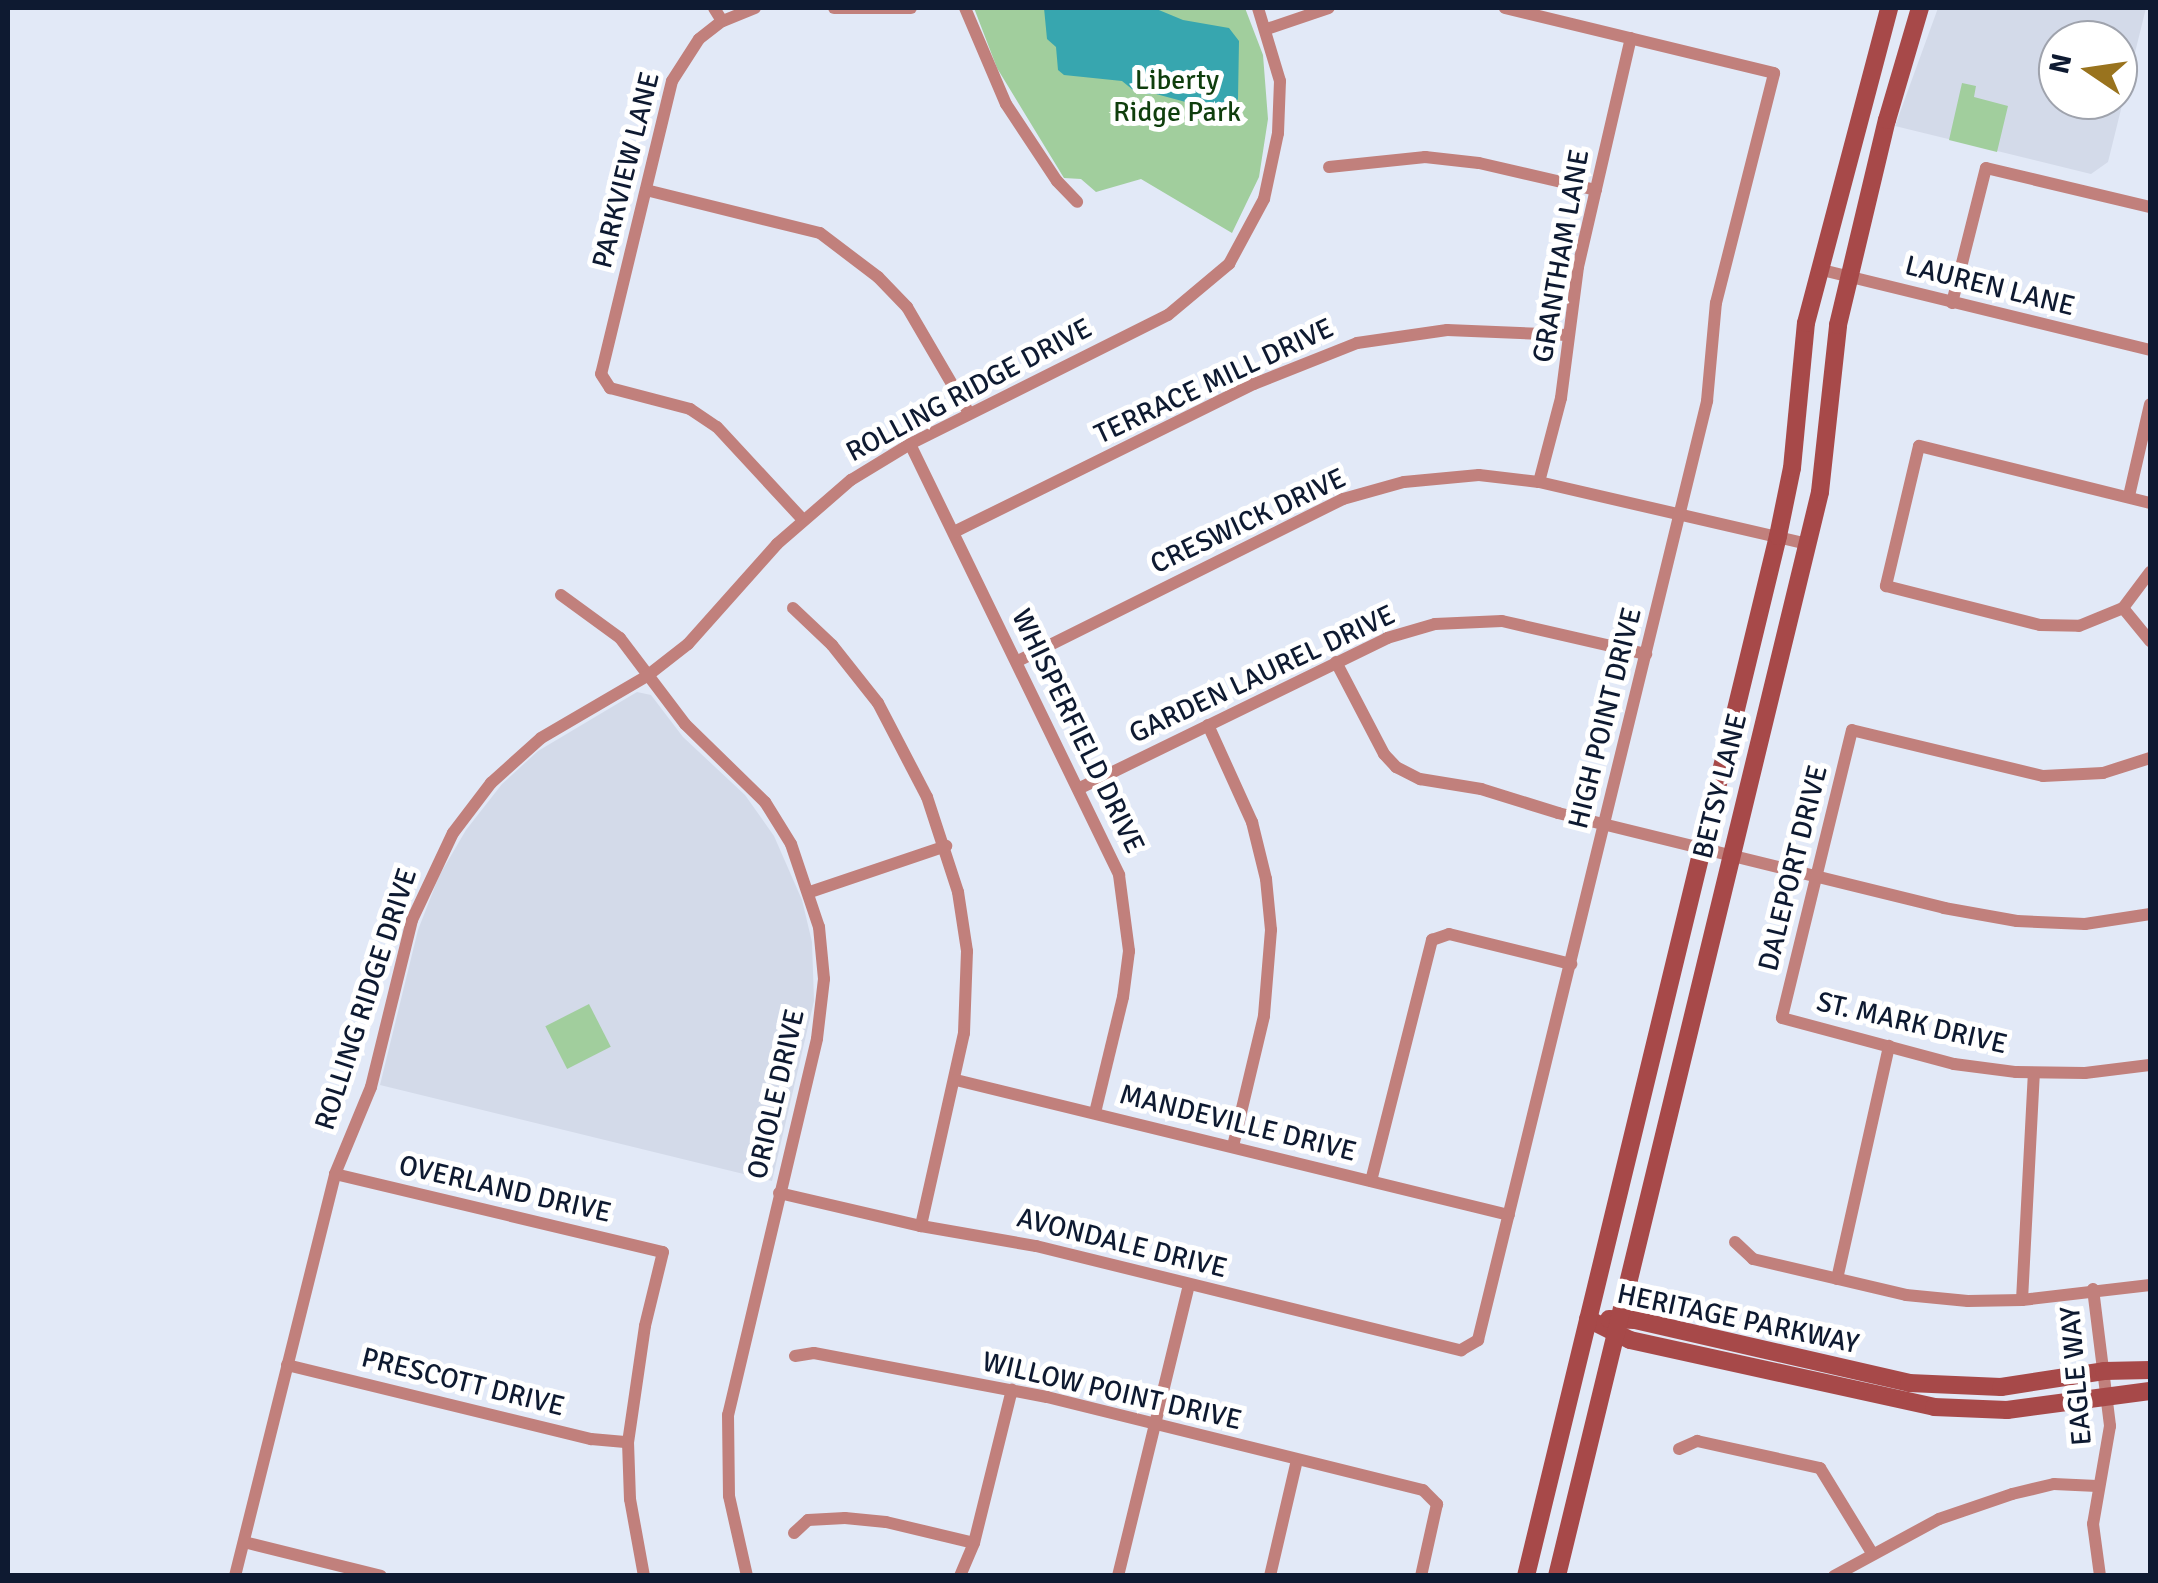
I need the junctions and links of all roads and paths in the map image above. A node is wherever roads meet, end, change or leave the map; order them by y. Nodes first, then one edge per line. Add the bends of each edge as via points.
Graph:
1 (714, 8) edge
2 (755, 8) edge
3 (834, 8) edge
4 (911, 8) edge
5 (965, 8) edge
6 (1258, 8) edge
7 (1329, 8) edge
8 (1505, 8) edge
9 (1889, 8) edge
10 (1920, 8) edge
11 (722, 21) junction
12 (1267, 29) junction
13 (1631, 38) junction
14 (1870, 72) junction
15 (1900, 80) junction
16 (1329, 167) dead end
17 (646, 190) junction
18 (1596, 190) junction
19 (1077, 202) dead end
20 (2150, 207) edge
21 (1818, 270) junction
22 (1848, 277) junction
23 (1952, 302) junction
24 (1568, 334) junction
25 (2150, 350) edge
26 (2150, 404) edge
27 (969, 414) junction
28 (910, 444) junction
29 (1539, 482) junction
30 (2128, 496) junction
31 (2150, 503) edge
32 (1680, 512) junction
33 (802, 520) junction
34 (954, 532) junction
35 (1778, 536) junction
36 (1808, 544) junction
37 (2150, 572) edge
38 (561, 595) dead end
39 (793, 608) dead end
40 (2123, 608) junction
41 (2150, 641) edge
42 (1646, 654) junction
43 (1018, 662) junction
44 (1336, 662) junction
45 (647, 676) junction
46 (1208, 725) junction
47 (2150, 758) edge
48 (1080, 788) junction
49 (1605, 825) junction
50 (946, 846) junction
51 (1702, 848) junction
52 (1731, 856) junction
53 (1820, 874) junction
54 (810, 892) junction
55 (2150, 914) edge
56 (1570, 964) junction
57 (1782, 1018) joint
58 (1888, 1046) junction
59 (2150, 1065) edge
60 (2034, 1072) junction
61 (956, 1080) junction
62 (1639, 1112) junction
63 (1095, 1113) junction
64 (1668, 1118) junction
65 (1233, 1146) junction
66 (335, 1174) junction
67 (1370, 1181) junction
68 (779, 1194) junction
69 (1508, 1215) junction
70 (921, 1226) junction
71 (1735, 1242) dead end
72 (1836, 1279) junction
73 (1188, 1285) junction
74 (2150, 1285) edge
75 (2094, 1289) junction
76 (2022, 1300) junction
77 (1588, 1318) junction
78 (1618, 1326) junction
79 (1451, 1348) joint
80 (794, 1356) dead end
81 (288, 1365) junction
82 (2150, 1370) edge
83 (2104, 1371) junction
84 (1012, 1390) junction
85 (2150, 1390) edge
86 (2107, 1394) junction
87 (1154, 1425) junction
88 (628, 1442) junction
89 (1679, 1449) dead end
90 (1297, 1460) junction
91 (2097, 1486) junction
92 (794, 1533) dead end
93 (244, 1542) junction
94 (974, 1544) junction
95 (1872, 1553) junction
96 (235, 1576) edge
97 (382, 1576) edge
98 (644, 1576) edge
99 (747, 1576) edge
100 (960, 1576) edge
101 (1118, 1576) edge
102 (1270, 1576) edge
103 (1421, 1576) edge
104 (1526, 1576) edge
105 (1557, 1576) edge
106 (1834, 1576) edge
107 (2100, 1576) edge

1 - 11 street
2 - 11 street, PARKVIEW LANE
3 - 4 street
5 - 19 street via 1006,104
6 - 12 street, ROLLING RIDGE DRIVE
7 - 12 street
8 - 13 street
9 - 14 main road, BETSY LANE
10 - 15 main road, BETSY LANE
11 - 17 street, PARKVIEW LANE via 680,62
12 - 27 street, ROLLING RIDGE DRIVE via 1280,81 1278,133 1264,199 1229,264 1168,315
13 - 18 street, GRANTHAM LANE
13 - 32 street, HIGH POINT DRIVE via 1774,74 1716,303 1707,401
14 - 15 main road
14 - 21 main road, BETSY LANE
15 - 22 main road, BETSY LANE
16 - 18 street via 1425,157
17 - 27 street via 820,233 906,307
17 - 33 street, PARKVIEW LANE via 603,383 701,415
18 - 24 street, GRANTHAM LANE
20 - 23 street via 1986,168
21 - 22 street, LAUREN LANE
21 - 35 main road, BETSY LANE
22 - 23 street, LAUREN LANE
22 - 36 main road, BETSY LANE
23 - 25 street, LAUREN LANE
24 - 29 street, GRANTHAM LANE via 1562,398
24 - 34 street, TERRACE MILL DRIVE via 1447,330 1357,343 1254,384
26 - 30 street
27 - 28 street, ROLLING RIDGE DRIVE
28 - 33 street, ROLLING RIDGE DRIVE
28 - 34 street, WHISPERFIELD DRIVE
29 - 32 street, CRESWICK DRIVE
29 - 43 street, CRESWICK DRIVE via 1460,477 1404,482 1343,499
30 - 31 street
30 - 40 street via 1919,446 1886,586 2040,625 2080,626
32 - 35 street, CRESWICK DRIVE
32 - 42 street, HIGH POINT DRIVE
33 - 45 street, ROLLING RIDGE DRIVE via 710,623
34 - 43 street, WHISPERFIELD DRIVE
35 - 36 street, CRESWICK DRIVE
35 - 51 main road, BETSY LANE
36 - 52 main road, BETSY LANE
37 - 40 street
38 - 45 street, ORIOLE DRIVE via 608,626
39 - 50 street via 878,703
40 - 41 street
42 - 44 street, GARDEN LAUREL DRIVE via 1476,619 1410,630
42 - 49 street, HIGH POINT DRIVE
43 - 48 street, WHISPERFIELD DRIVE
44 - 46 street, GARDEN LAUREL DRIVE
44 - 49 street via 1373,738 1407,774
45 - 54 street, ORIOLE DRIVE via 684,724 764,802
45 - 66 street, ROLLING RIDGE DRIVE via 541,738 490,784 453,833 412,920 370,1087
46 - 48 street, GARDEN LAUREL DRIVE
46 - 65 street via 1252,822 1270,916 1264,1016
47 - 53 street, DALEPORT DRIVE via 2103,773 2043,776 1852,730
48 - 63 street, WHISPERFIELD DRIVE via 1114,860 1129,936 1123,997
49 - 51 street
49 - 56 street, HIGH POINT DRIVE
50 - 54 street
50 - 61 street via 967,950
51 - 52 street
51 - 62 main road, BETSY LANE
52 - 53 street
52 - 64 main road, BETSY LANE
53 - 55 street via 2017,921 2085,924
53 - 57 street, DALEPORT DRIVE
54 - 68 street, ORIOLE DRIVE via 822,953 822,1009
56 - 67 street via 1436,935
56 - 69 street, HIGH POINT DRIVE
57 - 58 street, ST. MARK DRIVE
58 - 60 street, ST. MARK DRIVE via 1954,1064
58 - 72 street
59 - 60 street, ST. MARK DRIVE
60 - 76 street
61 - 63 street, MANDEVILLE DRIVE
61 - 70 street
62 - 64 main road
62 - 77 main road, BETSY LANE
63 - 65 street, MANDEVILLE DRIVE
64 - 78 main road, BETSY LANE
65 - 67 street, MANDEVILLE DRIVE
66 - 81 street, ROLLING RIDGE DRIVE
66 - 88 street, OVERLAND DRIVE via 663,1252
67 - 69 street, MANDEVILLE DRIVE
68 - 70 street, AVONDALE DRIVE
68 - 99 street, ORIOLE DRIVE via 728,1414 729,1496
69 - 79 street, HIGH POINT DRIVE via 1478,1340 1467,1350
70 - 73 street, AVONDALE DRIVE via 1036,1246
71 - 72 street via 1753,1259
72 - 76 street via 1906,1296
73 - 79 street, AVONDALE DRIVE
73 - 87 street
74 - 75 street
75 - 76 street
75 - 83 street, EAGLE WAY
77 - 78 main road, HERITAGE PARKWAY
77 - 104 main road, BETSY LANE
78 - 83 main road, HERITAGE PARKWAY via 1909,1382 2001,1387
78 - 86 main road, HERITAGE PARKWAY via 1630,1340 1934,1406 2006,1410
78 - 105 main road, BETSY LANE
80 - 84 street, WILLOW POINT DRIVE via 814,1353
81 - 88 street, PRESCOTT DRIVE via 590,1439
81 - 93 street, ROLLING RIDGE DRIVE
82 - 83 main road, HERITAGE PARKWAY
83 - 86 street, EAGLE WAY
84 - 87 street, WILLOW POINT DRIVE
84 - 94 street
85 - 86 main road, HERITAGE PARKWAY
86 - 91 street, EAGLE WAY via 2108,1460
87 - 90 street, WILLOW POINT DRIVE
87 - 101 street
88 - 98 street
89 - 95 street via 1697,1441 1820,1468
90 - 102 street
90 - 103 street, WILLOW POINT DRIVE via 1430,1493 1436,1504
91 - 95 street via 2054,1484 2012,1494 1939,1519
91 - 107 street, EAGLE WAY via 2093,1524
92 - 94 street via 808,1520 864,1519
93 - 96 street, ROLLING RIDGE DRIVE
93 - 97 street
94 - 100 street
95 - 106 street

